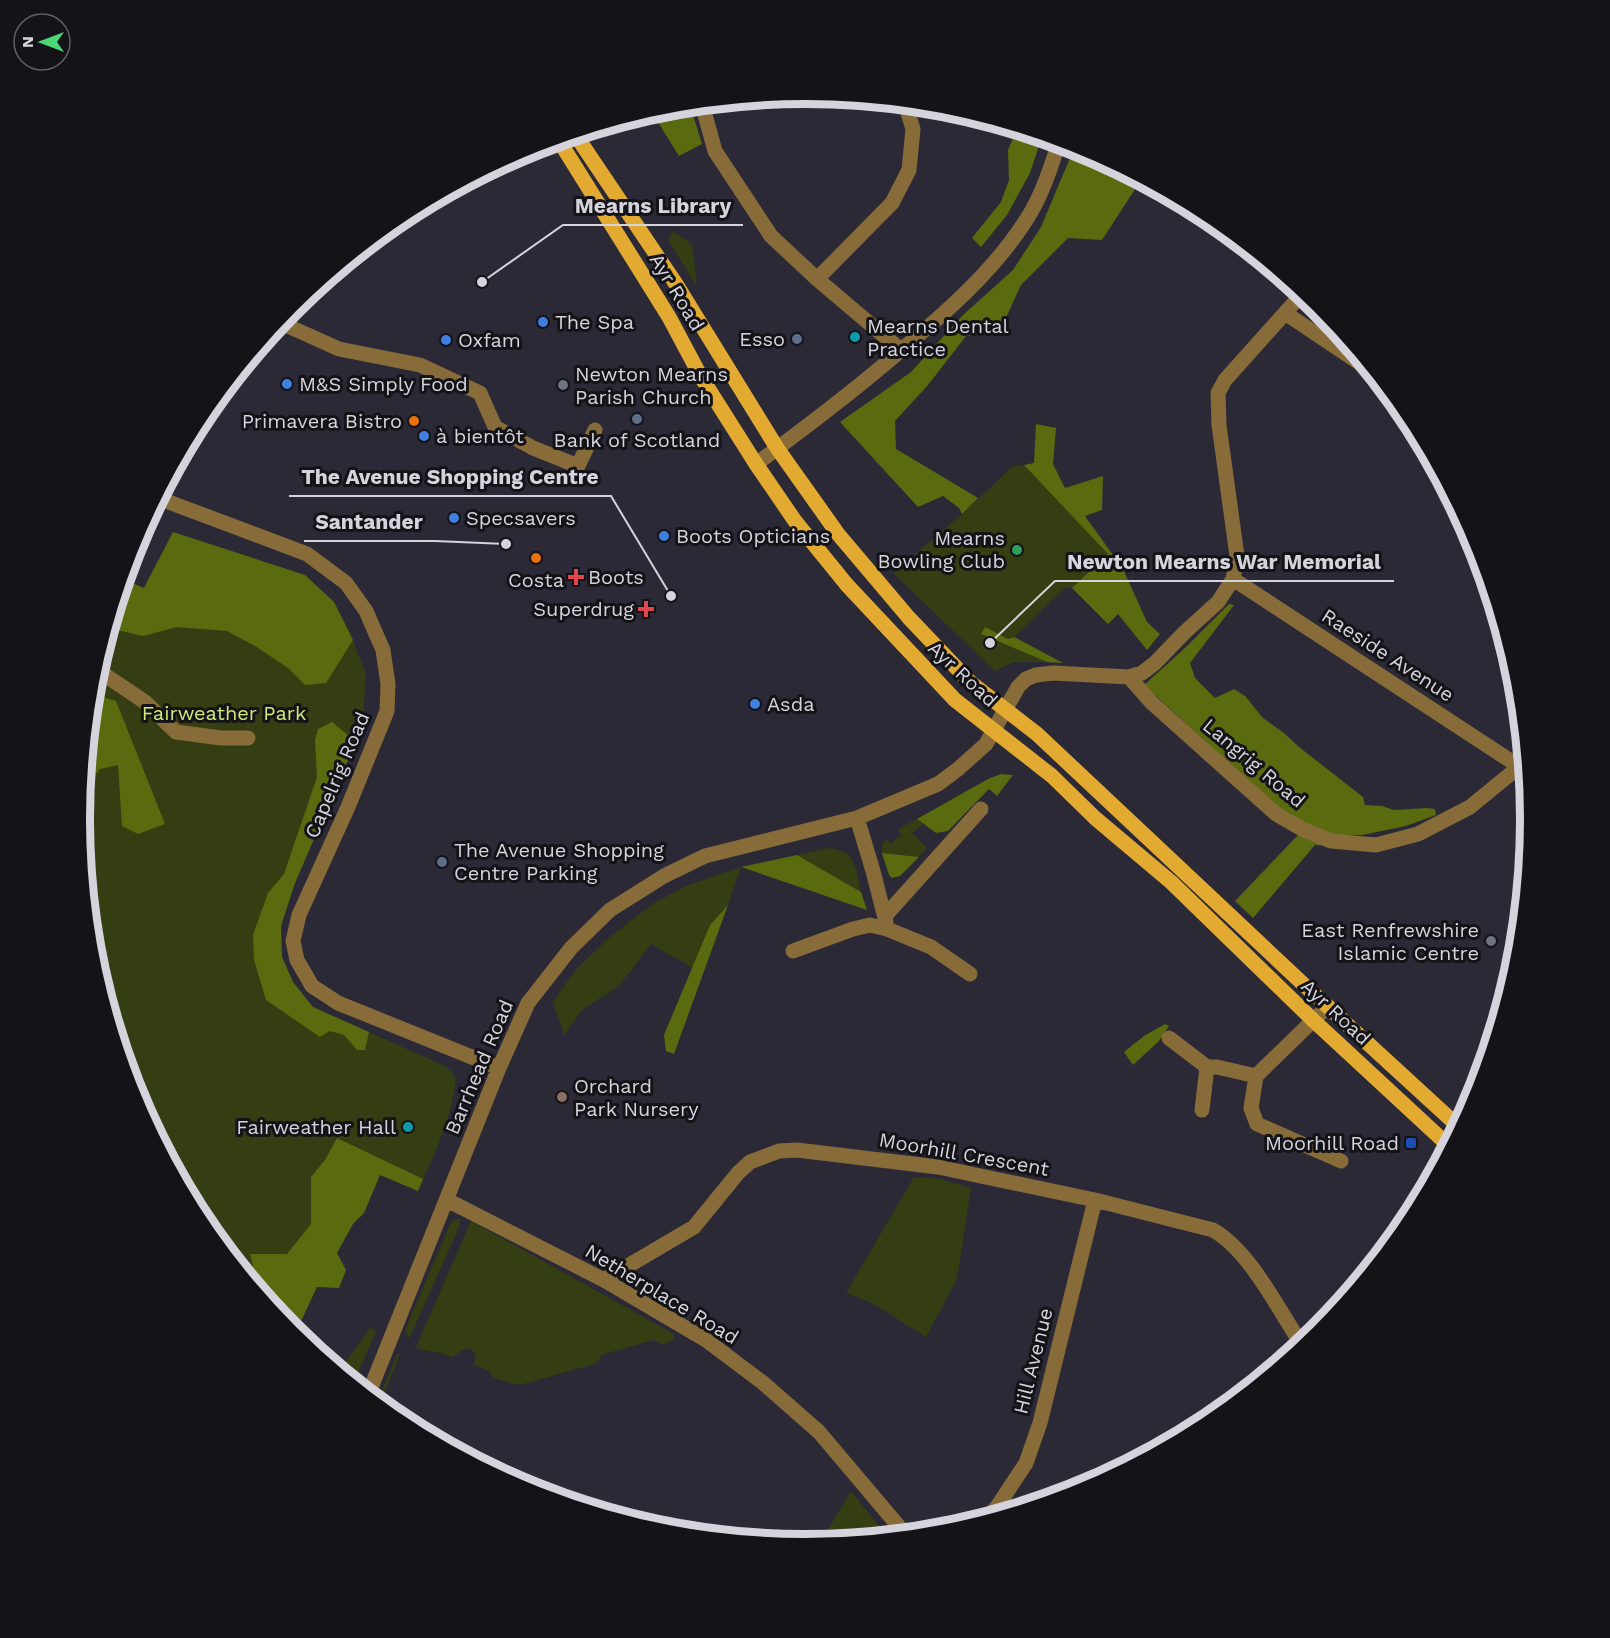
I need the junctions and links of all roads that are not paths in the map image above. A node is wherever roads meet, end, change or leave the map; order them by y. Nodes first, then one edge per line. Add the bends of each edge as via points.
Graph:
1 (704, 111) edge
2 (908, 112) edge
3 (580, 140) edge
4 (563, 146) edge
5 (1056, 150) edge
6 (817, 279) junction
7 (1297, 300) edge
8 (1285, 314) junction
9 (287, 326) edge
10 (902, 351) junction
11 (1350, 357) edge
12 (595, 430) dead end
13 (777, 448) junction
14 (756, 464) junction
15 (165, 501) edge
16 (1233, 579) junction
17 (105, 675) edge
18 (1129, 677) junction
19 (1005, 708) junction
20 (994, 732) junction
21 (248, 738) dead end
22 (1517, 763) edge
23 (1518, 771) edge
24 (981, 808) dead end
25 (857, 818) junction
26 (886, 923) junction
27 (793, 951) dead end
28 (970, 974) dead end
29 (1328, 1006) junction
30 (1314, 1021) junction
31 (1169, 1038) dead end
32 (1207, 1067) junction
33 (499, 1068) junction
34 (1256, 1076) junction
35 (1202, 1110) dead end
36 (1453, 1120) edge
37 (1443, 1141) edge
38 (1341, 1161) dead end
39 (447, 1200) junction
40 (1095, 1200) junction
41 (604, 1281) junction
42 (1297, 1338) edge
43 (371, 1387) edge
44 (996, 1508) edge
45 (901, 1528) edge

1 - 6 street via 715,151 771,236
2 - 6 street via 913,129 909,170 892,203
3 - 13 main road, Ayr Road
4 - 14 main road, Ayr Road
5 - 10 street via 1033,207 992,265
6 - 10 street
7 - 8 street
8 - 11 street
8 - 16 street via 1225,380 1218,393 1237,556
9 - 12 street via 339,349 420,365 480,393 495,427 578,466
10 - 13 street
13 - 14 street
13 - 19 main road, Ayr Road via 838,534 909,618 971,683
14 - 20 main road, Ayr Road via 795,521 847,585 955,700
15 - 33 street, Capelrig Road via 307,554 346,583 366,610 383,650 387,711 299,915 293,941 297,960 312,986 338,1003
16 - 18 street via 1218,602 1155,663
16 - 22 street, Raeside Avenue
17 - 21 street via 145,702 176,732
18 - 19 street via 1036,675 1018,687
18 - 23 street, Langrig Road via 1152,703 1276,814 1331,841 1376,844 1418,834 1470,807
19 - 20 street, Barrhead Road
19 - 29 main road, Ayr Road
20 - 25 street, Barrhead Road via 975,756 938,784
20 - 30 main road, Ayr Road via 1052,776 1171,882
24 - 26 street
25 - 26 street
25 - 33 street, Barrhead Road via 705,856 610,910 571,948 528,1003
26 - 27 street via 853,929
26 - 28 street
29 - 30 street
29 - 36 main road, Ayr Road
30 - 34 street
30 - 37 main road, Ayr Road
31 - 32 street
32 - 34 street
32 - 35 street
33 - 39 street, Barrhead Road
34 - 38 street via 1251,1108 1257,1124
39 - 41 street, Netherplace Road
39 - 43 street, Barrhead Road
40 - 41 street, Moorhill Crescent via 938,1167 796,1149 779,1151 750,1162 694,1227
40 - 42 street, Moorhill Crescent via 1213,1230 1228,1239 1246,1259
40 - 44 street, Hill Avenue via 1040,1423 1026,1463
41 - 45 street, Netherplace Road via 706,1340 762,1383 819,1431

